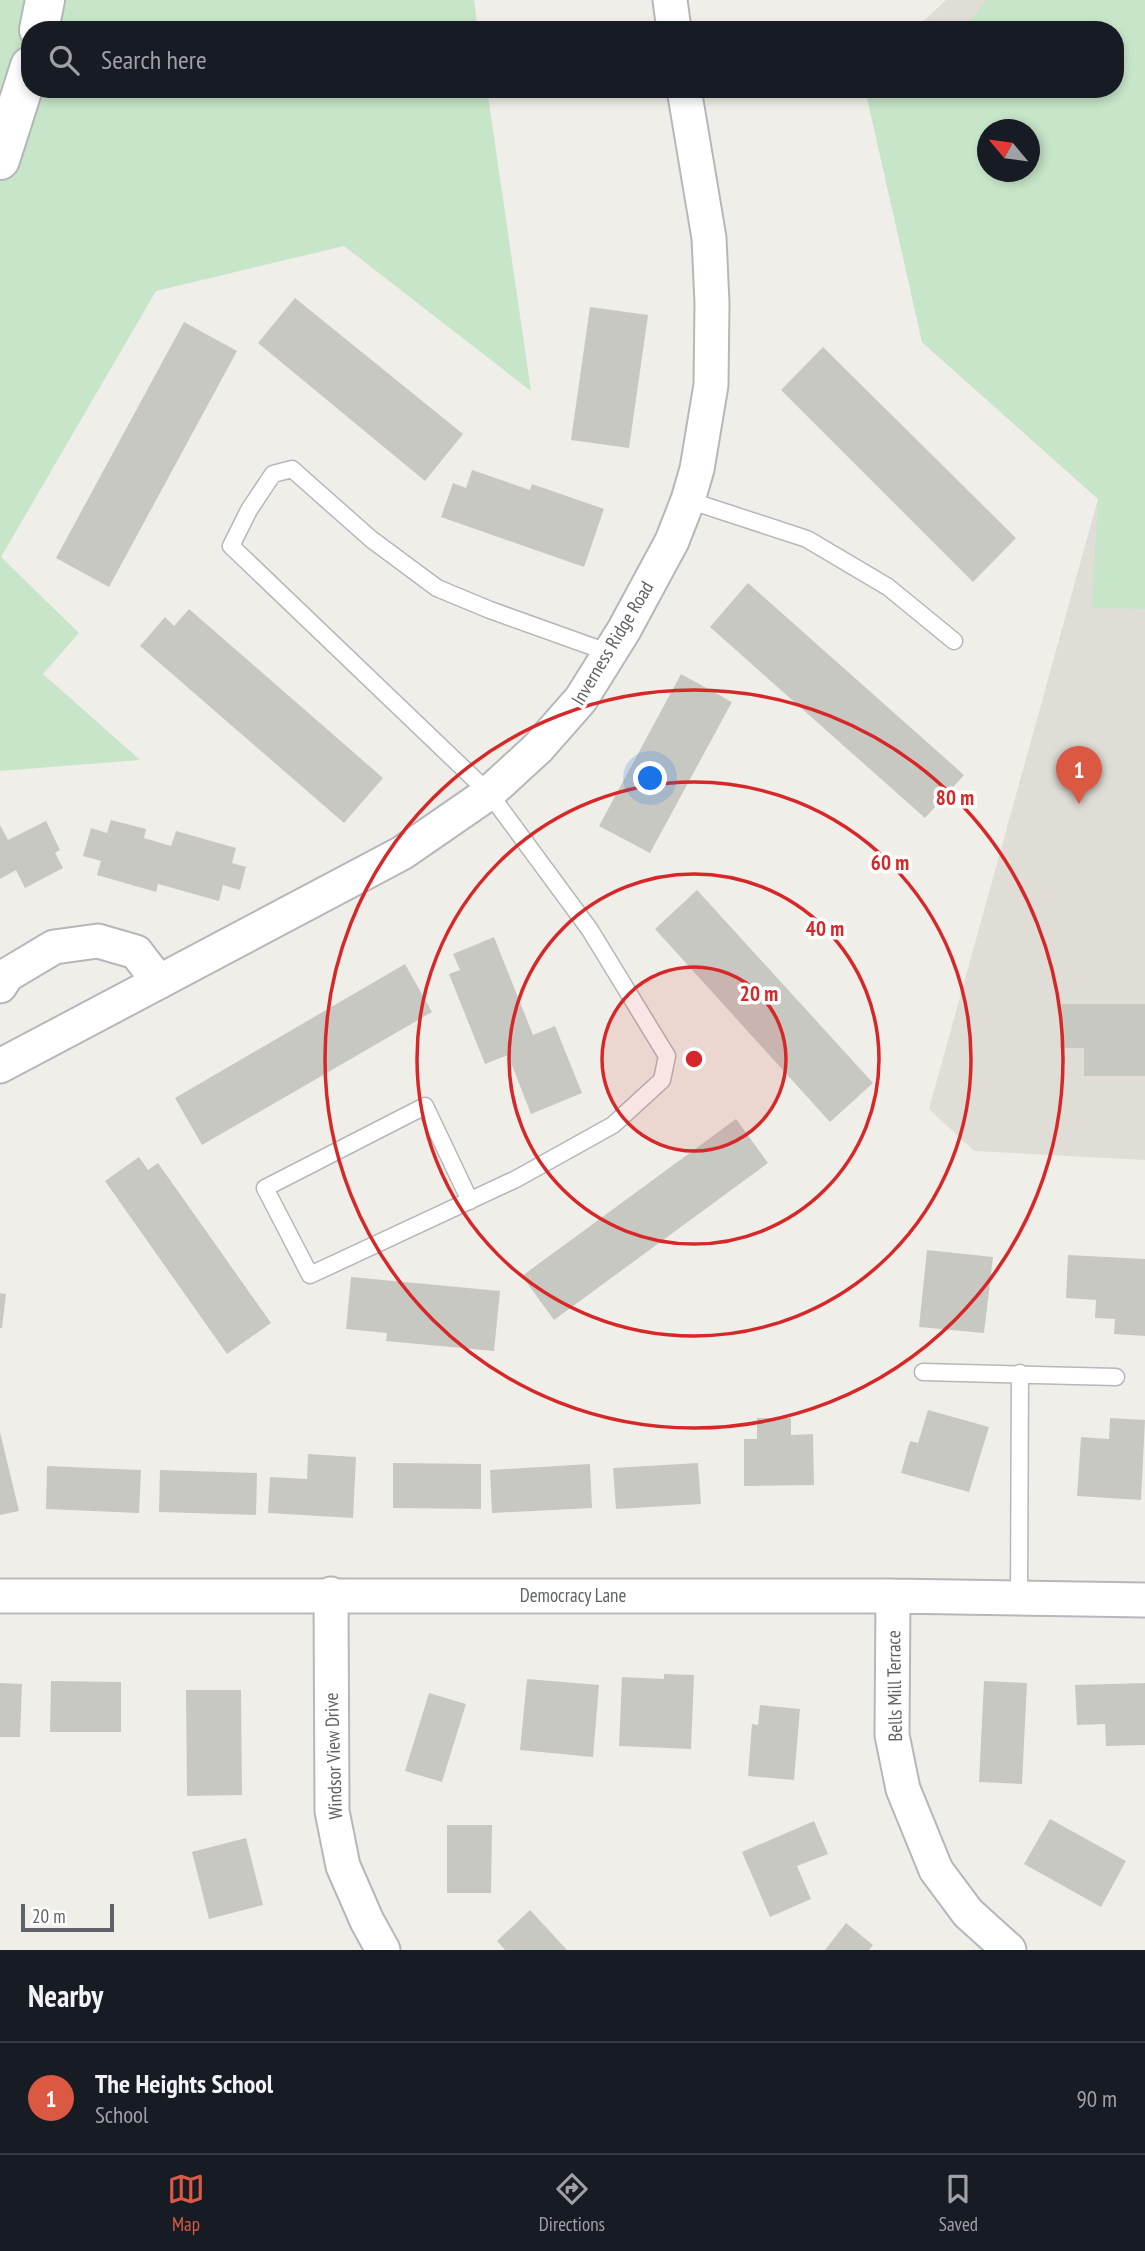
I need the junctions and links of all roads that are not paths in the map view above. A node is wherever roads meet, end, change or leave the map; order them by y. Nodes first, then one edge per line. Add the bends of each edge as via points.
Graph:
1 (46, 0) edge
2 (670, 0) edge
3 (41, 21) edge
4 (673, 21) edge
5 (21, 98) edge
6 (686, 98) edge
7 (0, 160) edge
8 (688, 500) junction
9 (954, 641) dead end
10 (610, 653) junction
11 (489, 793) junction
12 (159, 982) junction
13 (0, 986) edge
14 (0, 1066) edge
15 (470, 1201) junction
16 (923, 1372) dead end
17 (1020, 1373) junction
18 (1116, 1377) dead end
19 (331, 1594) junction
20 (0, 1596) edge
21 (893, 1596) junction
22 (1019, 1598) junction
23 (1145, 1600) edge
24 (383, 1950) edge
25 (1009, 1950) edge

1 - 3 street
2 - 4 street
5 - 7 street
6 - 8 street, Inverness Ridge Road via 709,238 712,303 711,385
8 - 9 lane via 807,539 888,587
8 - 10 street, Inverness Ridge Road via 672,541
10 - 11 street, Inverness Ridge Road via 573,709
10 - 11 lane via 437,588 292,469 273,474 231,546
11 - 12 street, Inverness Ridge Road via 402,853
11 - 15 lane via 590,930 667,1056 662,1080 613,1125
12 - 13 street via 136,952 98,941 54,947 8,975
12 - 14 street, Inverness Ridge Road
15 - 15 lane via 310,1275 265,1188 425,1106
16 - 17 lane
17 - 18 lane
17 - 22 lane
19 - 20 street, Democracy Lane
19 - 21 street, Democracy Lane
19 - 24 street, Windsor View Drive via 332,1811 343,1866
21 - 22 street, Democracy Lane
21 - 25 street, Bells Mill Terrace via 892,1735 902,1789 936,1870 968,1913
22 - 23 street, Democracy Lane

